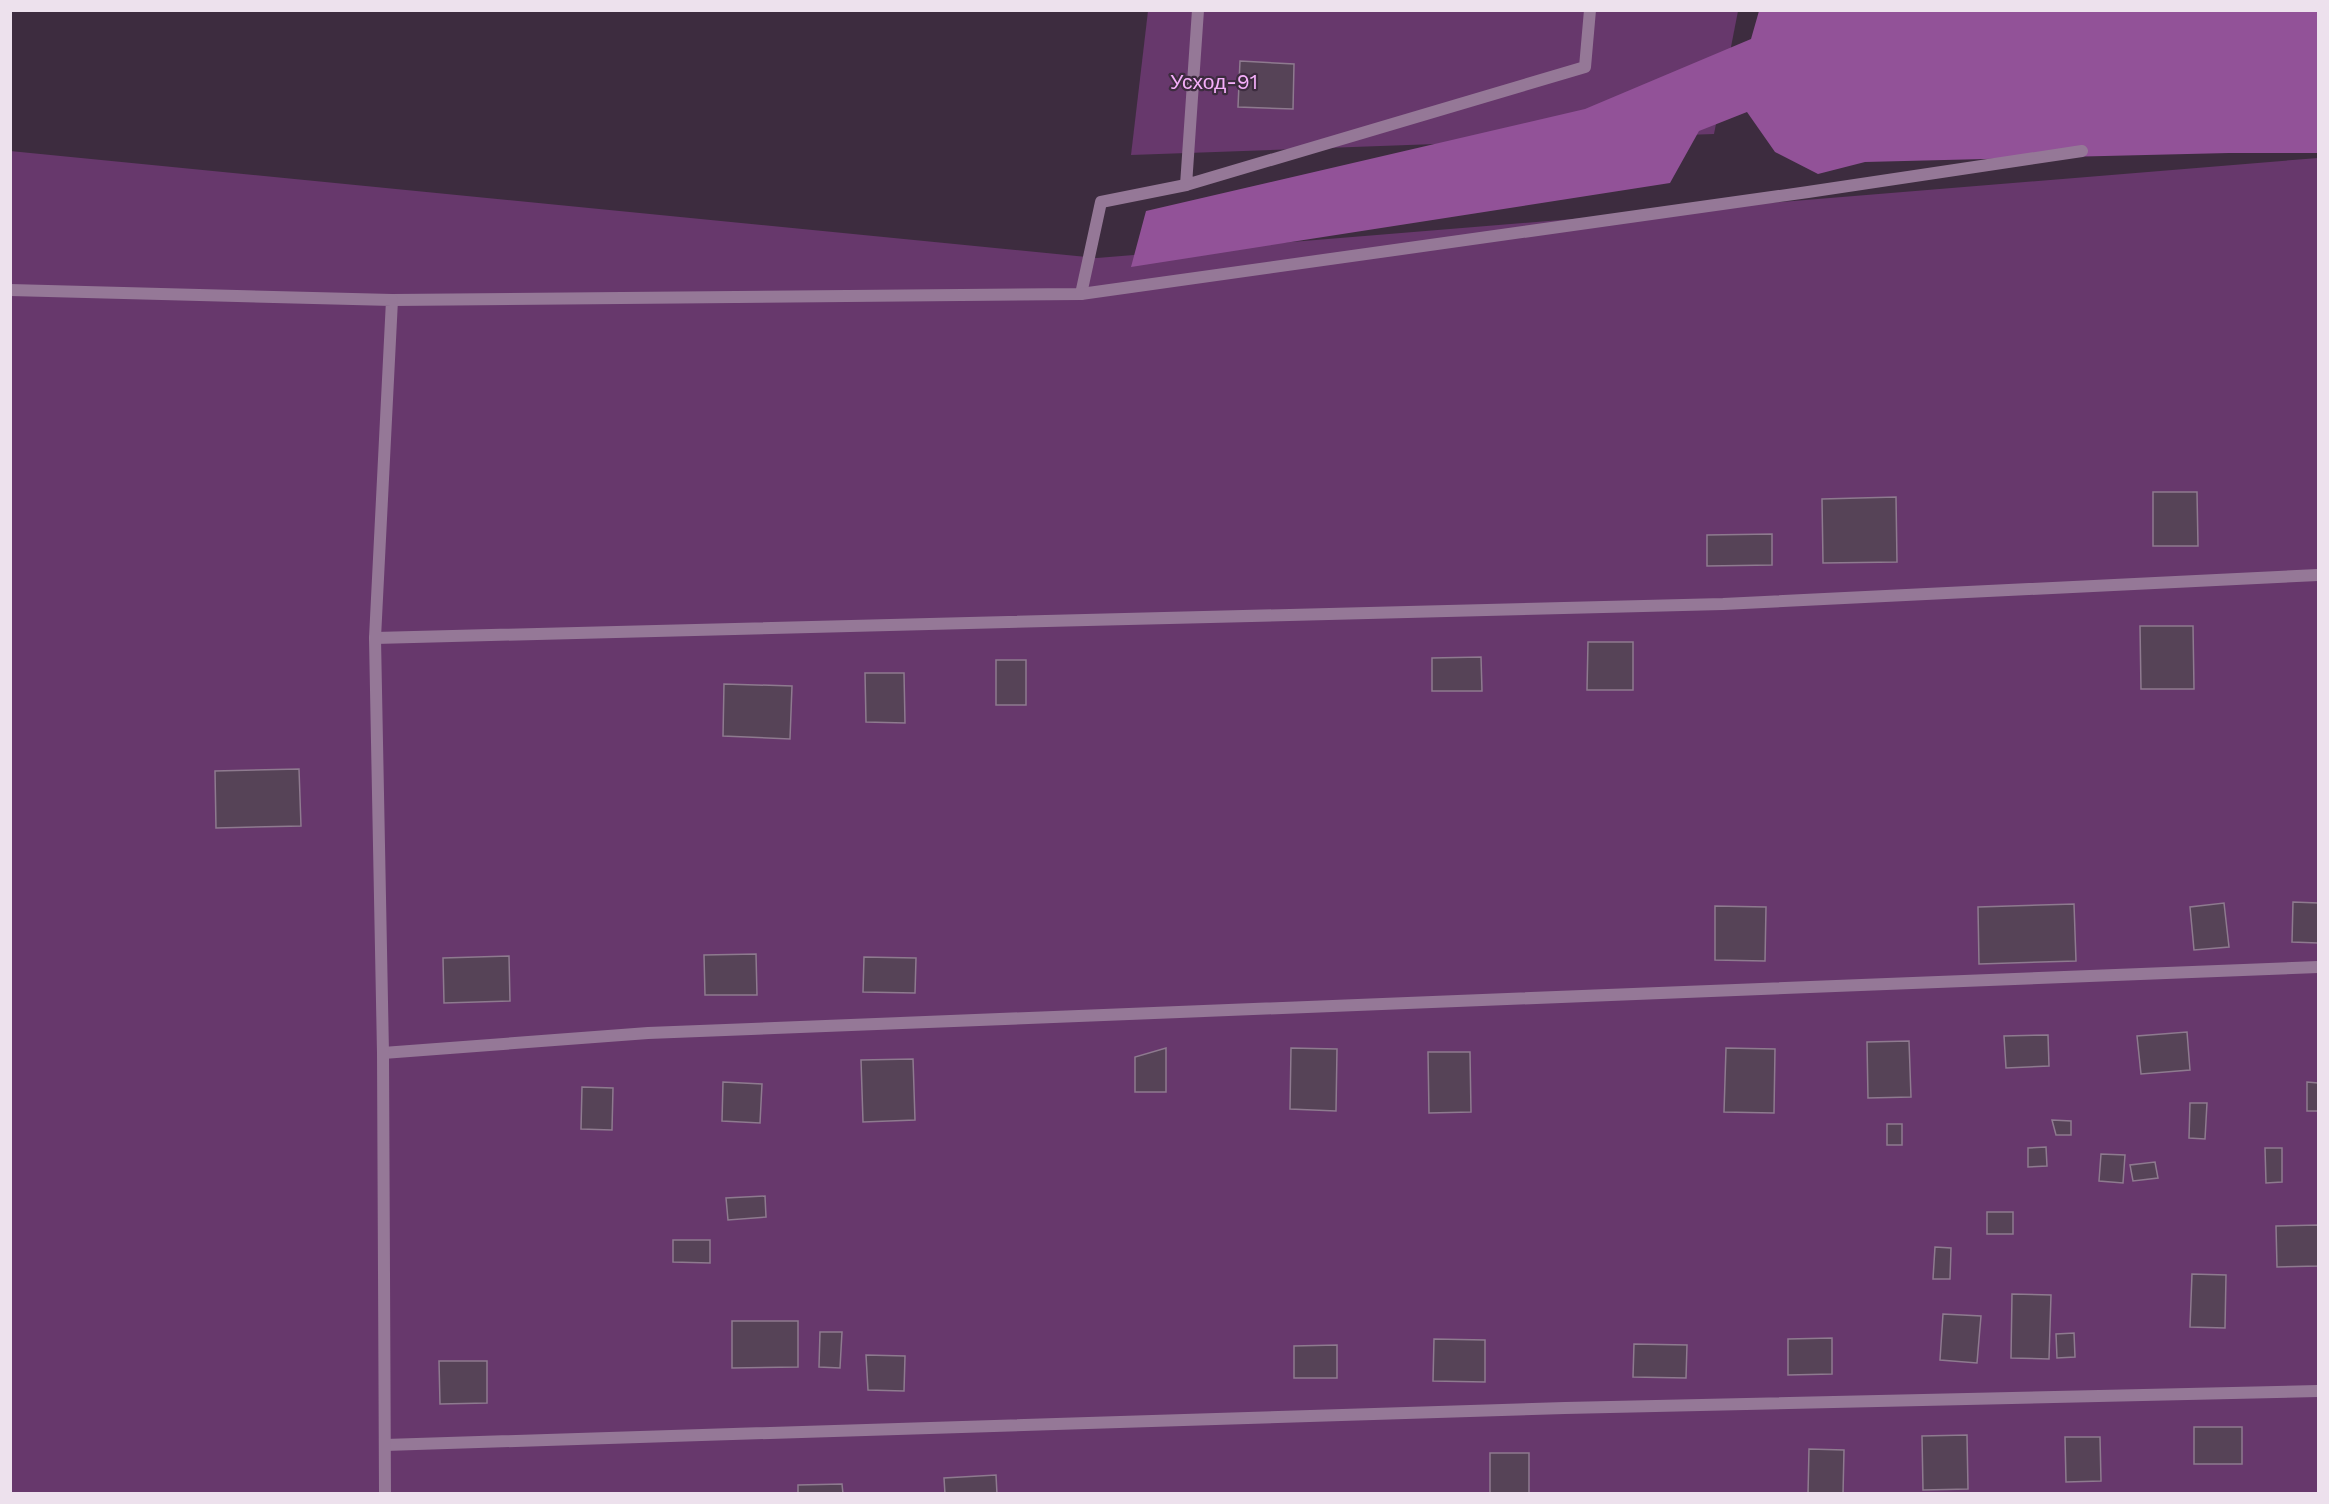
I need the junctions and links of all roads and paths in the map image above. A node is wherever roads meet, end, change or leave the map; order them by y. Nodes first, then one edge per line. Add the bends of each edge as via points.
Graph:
1 (1198, 10) edge
2 (1590, 10) edge
3 (2082, 151) dead end
4 (1186, 185) junction
5 (10, 290) edge
6 (1081, 294) junction
7 (392, 300) junction
8 (2319, 575) edge
9 (375, 638) junction
10 (2319, 967) edge
11 (383, 1053) junction
12 (2319, 1391) edge
13 (386, 1445) junction
14 (386, 1494) edge

1 - 4 street
2 - 4 street via 1585,67
3 - 6 street
4 - 6 street via 1101,202
5 - 7 street
6 - 7 street
7 - 9 street
8 - 9 street via 1723,604
9 - 11 street
10 - 11 street via 648,1033
11 - 13 street
12 - 13 street via 1565,1408
13 - 14 street

